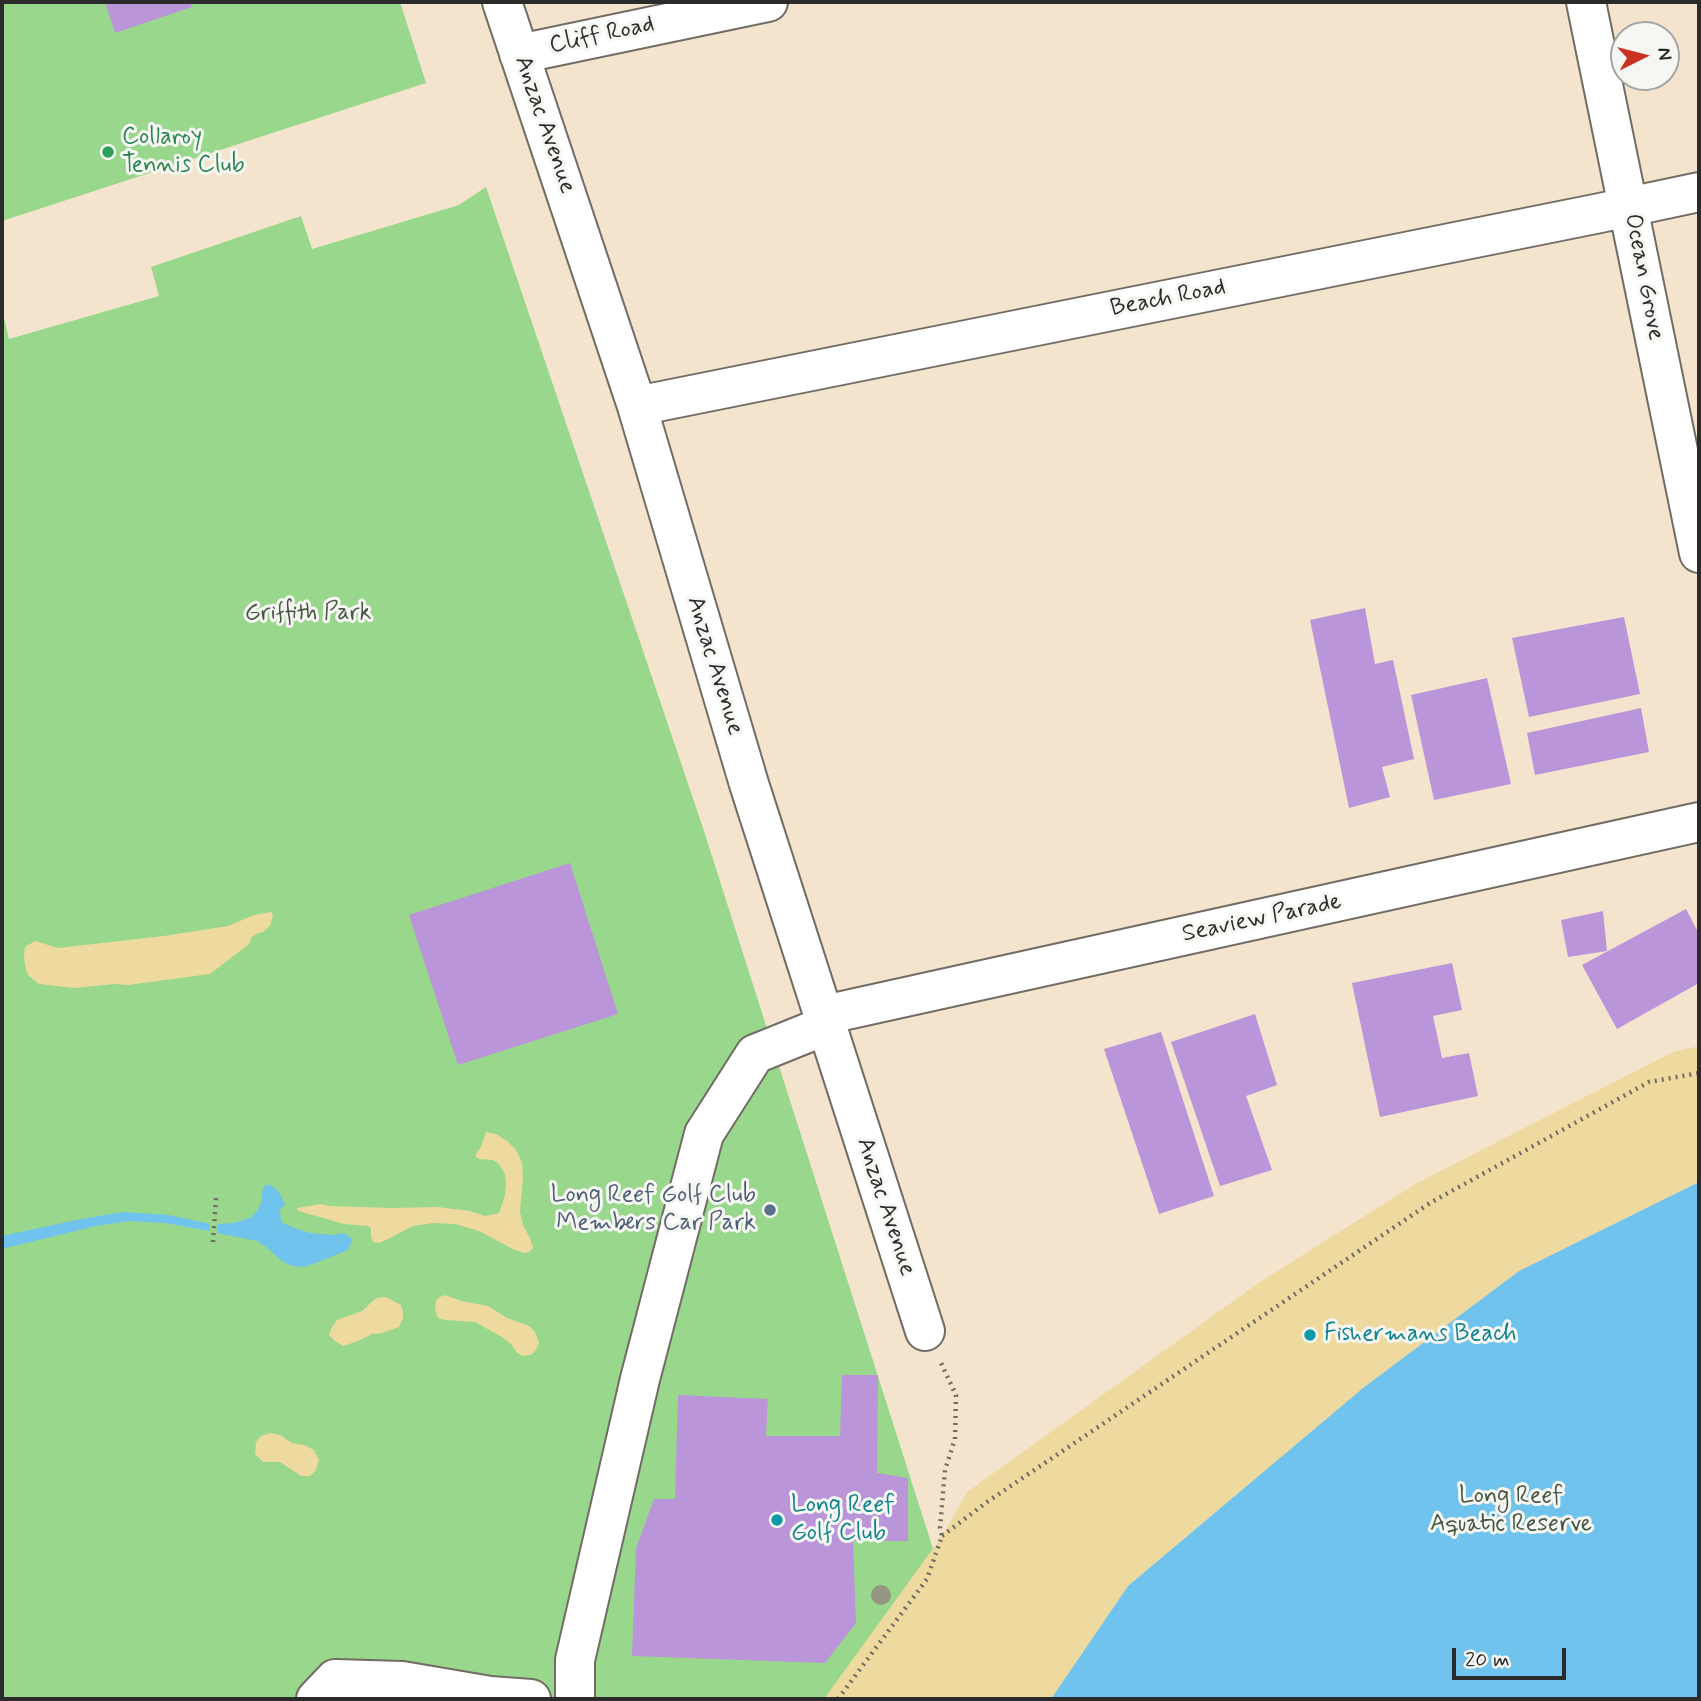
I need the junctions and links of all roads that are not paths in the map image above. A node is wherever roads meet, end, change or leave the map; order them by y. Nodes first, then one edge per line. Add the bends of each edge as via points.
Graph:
1 (502, 2) edge
2 (768, 2) edge
3 (1586, 2) edge
4 (519, 54) junction
5 (1699, 192) edge
6 (1629, 207) junction
7 (637, 405) junction
8 (1699, 553) edge
9 (1699, 822) edge
10 (825, 1020) junction
11 (925, 1331) road end
12 (316, 1699) edge
13 (531, 1699) edge
14 (575, 1699) edge

1 - 4 street, Anzac Avenue
2 - 4 street, Cliff Road
3 - 6 street, Ocean Grove
4 - 7 street, Anzac Avenue
5 - 6 street, Beach Road
6 - 7 street, Beach Road
6 - 8 street, Ocean Grove
7 - 10 street, Anzac Avenue via 749,784
9 - 10 street, Seaview Parade
10 - 11 street, Anzac Avenue
10 - 14 street, Seaview Parade via 755,1054 704,1134 640,1378 575,1660
12 - 13 street via 335,1679 402,1681

